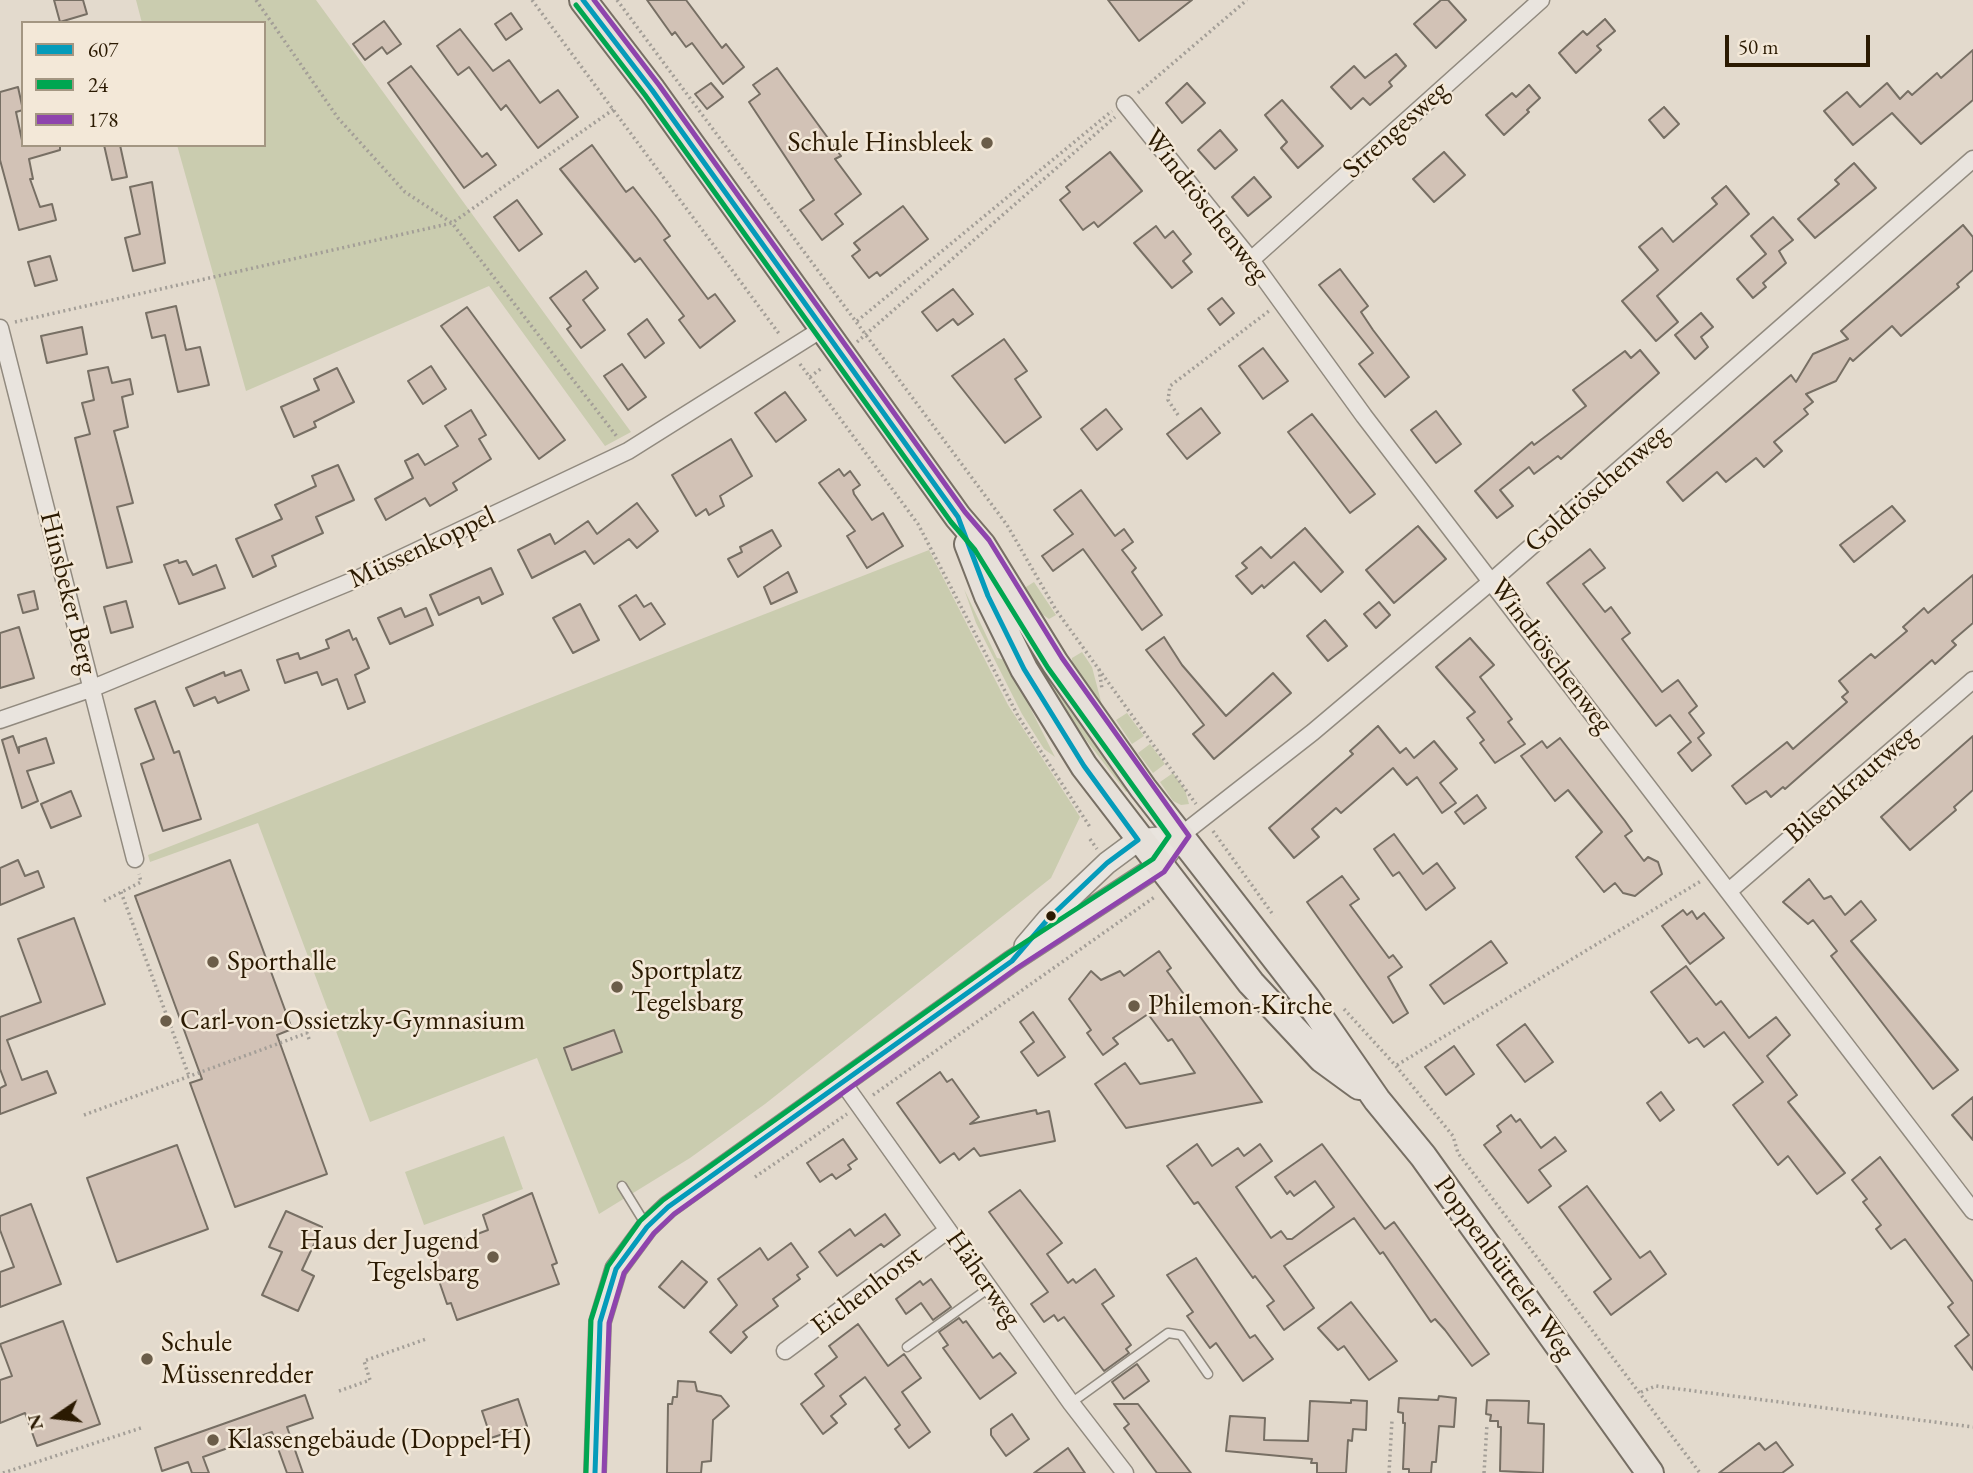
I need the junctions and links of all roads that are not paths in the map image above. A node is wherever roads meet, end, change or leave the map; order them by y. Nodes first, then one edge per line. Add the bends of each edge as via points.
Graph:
1 (583, 0) edge
2 (1541, 0) edge
3 (1125, 104) road end
4 (1973, 159) edge
5 (1251, 260) junction
6 (5, 325) edge
7 (822, 329) junction
8 (958, 517) junction
9 (1493, 580) junction
10 (1973, 680) edge
11 (93, 688) junction
12 (0, 719) edge
13 (1180, 836) junction
14 (1138, 840) junction
15 (135, 859) road end
16 (1165, 874) junction
17 (1729, 891) junction
18 (1012, 961) junction
19 (844, 1084) junction
20 (1377, 1100) junction
21 (622, 1186) dead end
22 (1972, 1209) edge
23 (647, 1227) junction
24 (948, 1230) junction
25 (989, 1288) junction
26 (907, 1347) dead end
27 (785, 1351) dead end
28 (1208, 1374) dead end
29 (1071, 1403) junction
30 (1628, 1438) junction
31 (595, 1473) edge
32 (1125, 1473) edge
33 (1650, 1473) edge
34 (1659, 1473) edge

1 - 7 main road, Poppenbütteler Weg
2 - 5 street, Strengesweg
3 - 5 street, Windröschenweg
4 - 9 street, Goldröschenweg
5 - 9 street, Windröschenweg via 1364,416
6 - 11 street, Hinsbeker Berg
7 - 8 main road, Poppenbütteler Weg
7 - 11 street, Müssenkoppel via 628,451 357,579
8 - 13 main road, Poppenbütteler Weg via 1011,587 1055,663
8 - 14 main road, Poppenbütteler Weg via 988,596 1024,669 1084,766
9 - 13 street, Goldröschenweg via 1313,732
9 - 17 street, Windröschenweg
10 - 17 street, Bilsenkrautweg
11 - 12 street, Müssenkoppel
11 - 15 street, Hinsbeker Berg
13 - 14 street
13 - 16 street
13 - 20 main road, Poppenbütteler Weg via 1307,999
14 - 16 main road, Poppenbütteler Weg
14 - 18 street via 1048,919
16 - 18 street
16 - 20 main road, Poppenbütteler Weg via 1216,942 1290,1025 1322,1059
17 - 22 street, Windröschenweg
18 - 19 street
19 - 23 street via 668,1207
19 - 24 street, Häherweg
20 - 30 main road, Poppenbütteler Weg via 1423,1156
21 - 23 lane
23 - 31 street via 616,1269 600,1322
24 - 25 street, Häherweg
24 - 27 street, Eichenhorst
25 - 26 lane
25 - 29 street, Häherweg
28 - 29 lane via 1181,1335 1168,1333
29 - 32 street, Häherweg
30 - 33 main road, Poppenbütteler Weg
30 - 34 main road, Poppenbütteler Weg

